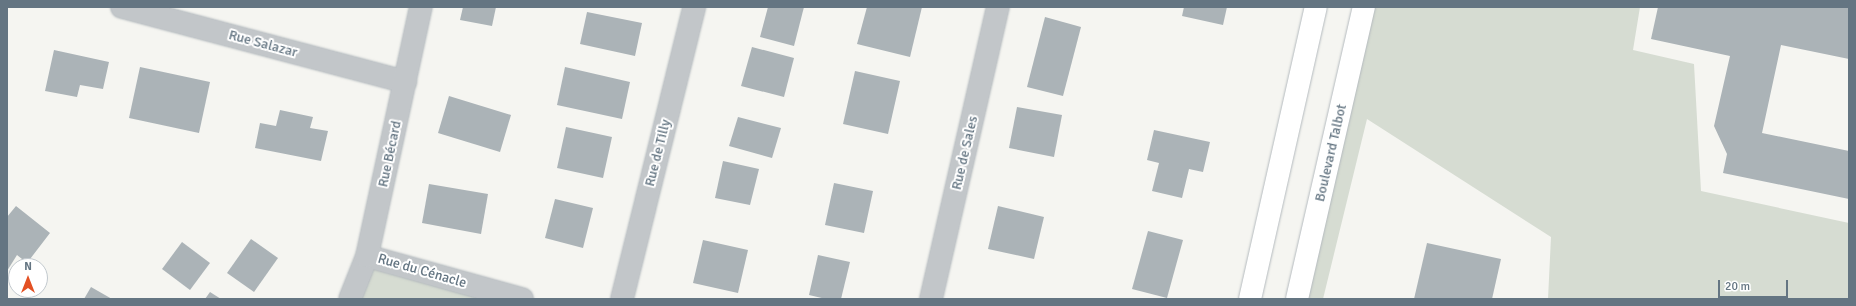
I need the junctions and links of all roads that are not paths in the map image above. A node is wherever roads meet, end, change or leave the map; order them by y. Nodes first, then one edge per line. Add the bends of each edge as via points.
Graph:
1 (122, 7) edge
2 (421, 7) edge
3 (694, 7) edge
4 (998, 7) edge
5 (1316, 7) edge
6 (1364, 7) edge
7 (405, 82) junction
8 (368, 256) junction
9 (350, 299) edge
10 (522, 299) edge
11 (622, 299) edge
12 (931, 299) edge
13 (1250, 299) edge
14 (1297, 299) edge

1 - 7 street, Rue Salazar
2 - 7 street, Rue Bécard
3 - 11 street, Rue de Tilly
4 - 12 street, Rue de Sales
5 - 13 main road
6 - 14 main road, Boulevard Talbot
7 - 8 street, Rue Bécard
8 - 9 street, Rue Bécard
8 - 10 street, Rue du Cénacle

